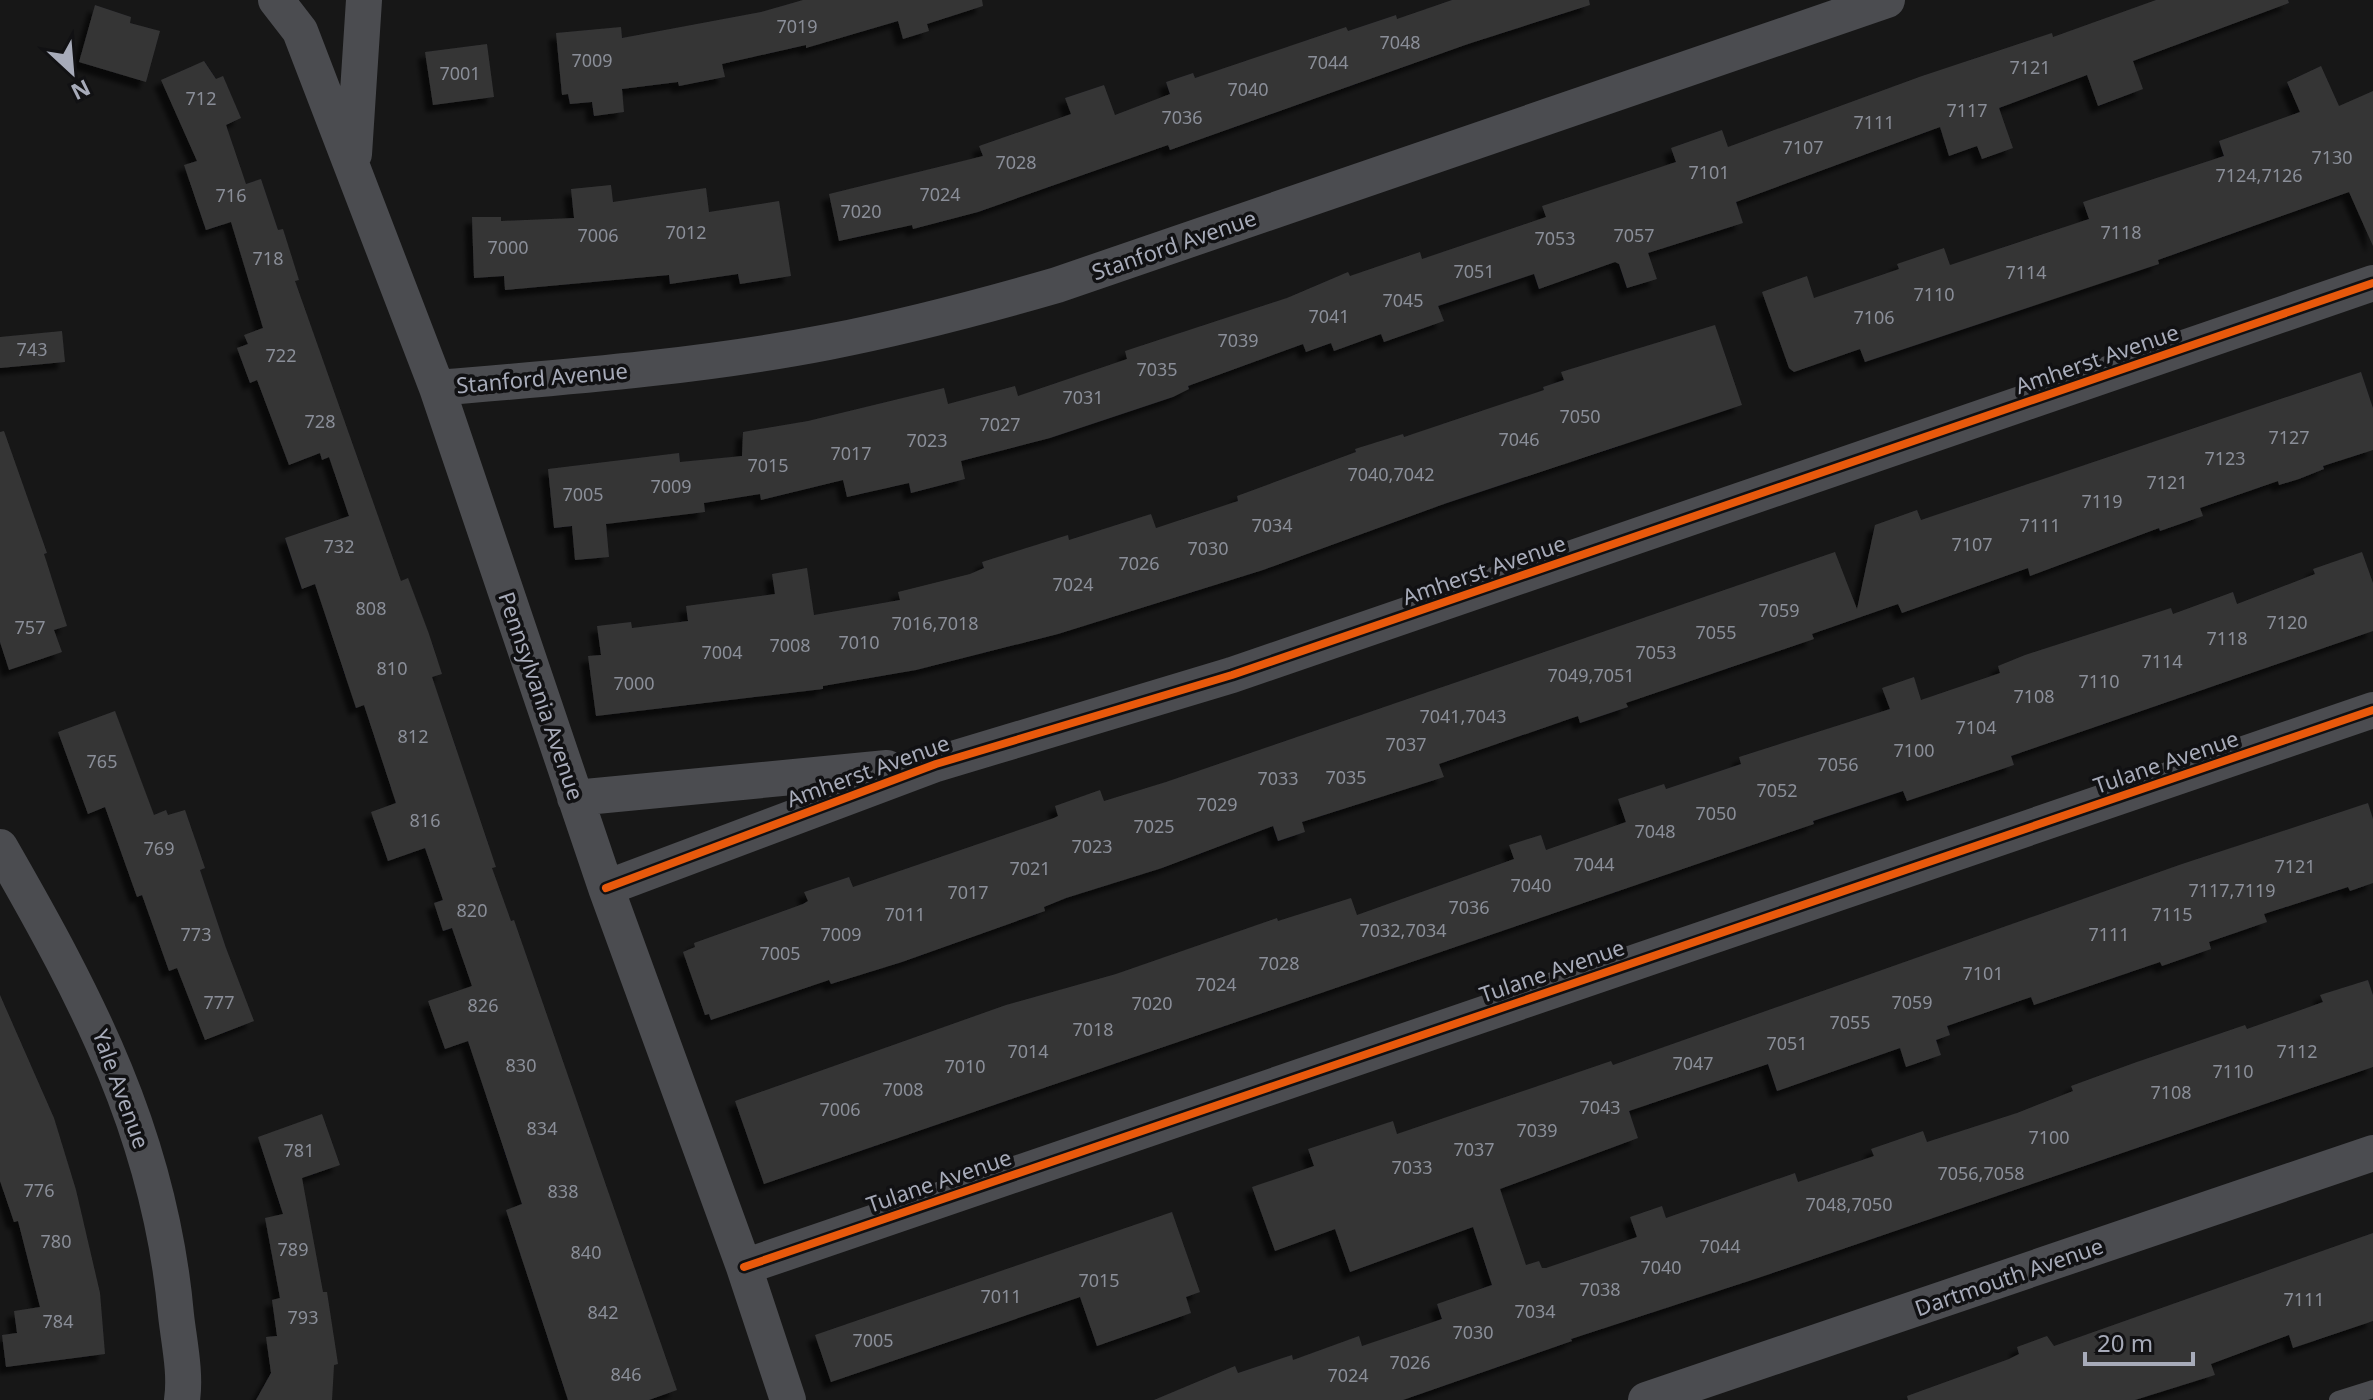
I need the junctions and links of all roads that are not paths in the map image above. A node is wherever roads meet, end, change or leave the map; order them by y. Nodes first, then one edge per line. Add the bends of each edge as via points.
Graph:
1 (276, 0) edge
2 (364, 0) edge
3 (1887, 0) edge
4 (353, 169) junction
5 (2373, 283) edge
6 (437, 388) junction
7 (2373, 710) edge
8 (936, 764) junction
9 (575, 798) junction
10 (0, 847) edge
11 (606, 888) junction
12 (2373, 1153) edge
13 (744, 1267) junction
14 (2373, 1389) edge
15 (182, 1400) edge
16 (788, 1400) edge
17 (1646, 1400) edge
18 (2338, 1400) edge

1 - 4 street, Pennsylvania Avenue via 300,31
2 - 4 street
3 - 6 street, Stanford Avenue via 1057,285 946,317 826,343 708,360
4 - 6 street, Pennsylvania Avenue
5 - 8 street, Amherst Avenue via 1247,670
6 - 9 street, Pennsylvania Avenue
7 - 13 street, Tulane Avenue
8 - 9 street, Amherst Avenue
8 - 11 street, Amherst Avenue
9 - 11 street, Pennsylvania Avenue
10 - 15 street, Yale Avenue via 91,1011 138,1124 172,1265
11 - 13 street, Pennsylvania Avenue
12 - 17 street, Dartmouth Avenue
13 - 16 street, Pennsylvania Avenue
14 - 18 lane

